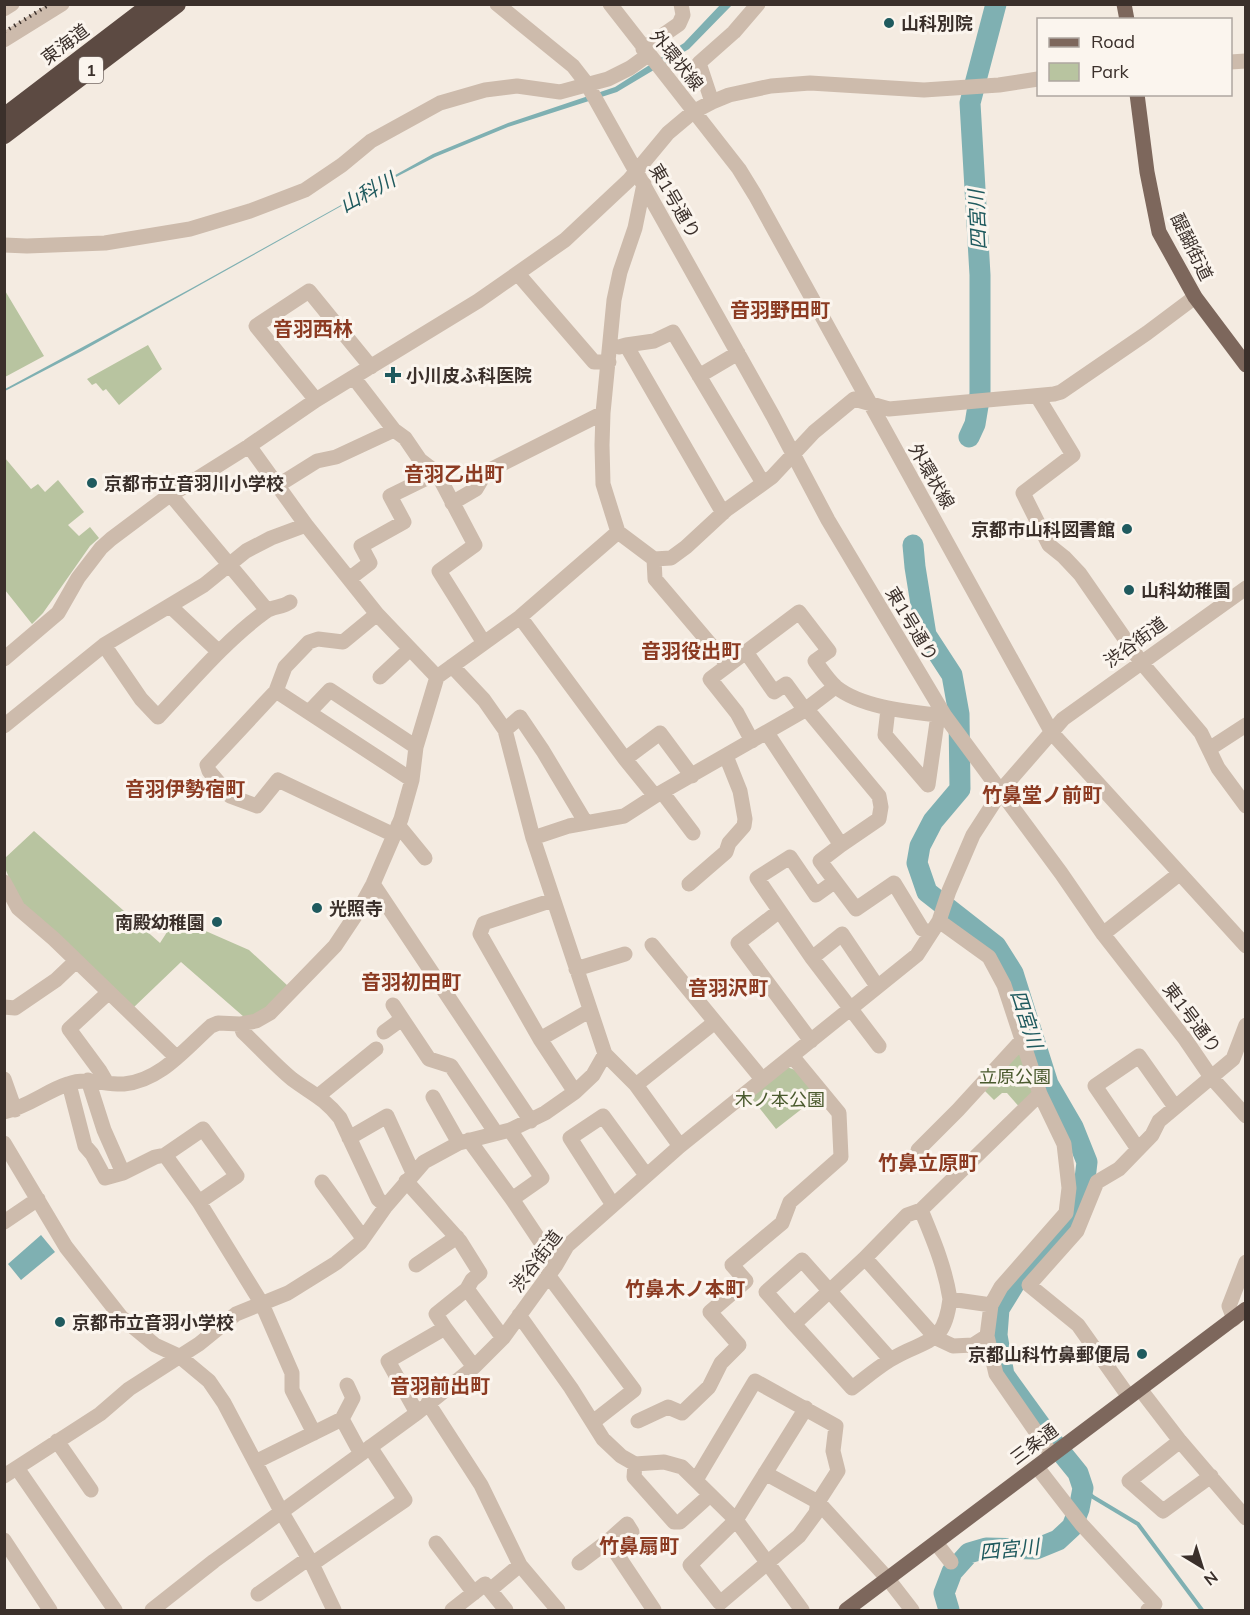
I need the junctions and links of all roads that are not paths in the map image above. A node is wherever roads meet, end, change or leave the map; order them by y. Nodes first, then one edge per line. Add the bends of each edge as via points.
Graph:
1 (12, 4) edge
2 (62, 4) edge
3 (152, 4) edge
4 (177, 4) edge
5 (497, 4) edge
6 (610, 4) edge
7 (681, 4) edge
8 (758, 4) edge
9 (4, 9) edge
10 (4, 40) edge
11 (648, 54) junction
12 (1037, 79) edge
13 (589, 86) junction
14 (1137, 96) edge
15 (712, 102) junction
16 (693, 111) junction
17 (4, 117) edge
18 (4, 135) edge
19 (640, 178) junction
20 (4, 245) edge
21 (518, 274) junction
22 (1195, 297) junction
23 (615, 352) junction
24 (738, 353) junction
25 (1245, 365) edge
26 (371, 367) junction
27 (699, 376) junction
28 (354, 378) junction
29 (1037, 396) junction
30 (316, 400) junction
31 (869, 404) junction
32 (603, 414) junction
33 (394, 430) junction
34 (249, 446) junction
35 (793, 453) junction
36 (437, 473) junction
37 (763, 483) junction
38 (277, 486) junction
39 (171, 495) junction
40 (452, 503) junction
41 (723, 513) junction
42 (306, 525) junction
43 (618, 532) junction
44 (654, 559) junction
45 (228, 565) junction
46 (349, 579) junction
47 (1245, 588) edge
48 (170, 606) junction
49 (288, 608) dead end
50 (267, 610) junction
51 (377, 614) junction
52 (520, 617) junction
53 (484, 643) junction
54 (104, 645) junction
55 (410, 649) junction
56 (219, 652) junction
57 (746, 652) junction
58 (5, 659) edge
59 (1141, 662) junction
60 (728, 665) junction
61 (452, 666) junction
62 (380, 677) dead end
63 (437, 677) junction
64 (835, 687) junction
65 (276, 691) junction
66 (888, 709) junction
67 (805, 710) junction
68 (309, 712) junction
69 (942, 716) junction
70 (1245, 725) edge
71 (4, 726) edge
72 (505, 730) junction
73 (767, 733) junction
74 (1052, 733) junction
75 (752, 741) junction
76 (416, 747) junction
77 (1209, 749) junction
78 (726, 756) junction
79 (625, 759) junction
80 (692, 776) junction
81 (411, 780) junction
82 (1002, 791) junction
83 (659, 794) junction
84 (1245, 806) edge
85 (586, 823) junction
86 (396, 830) junction
87 (693, 833) dead end
88 (533, 838) junction
89 (841, 845) junction
90 (425, 858) dead end
91 (1179, 874) junction
92 (4, 882) edge
93 (834, 882) junction
94 (373, 884) junction
95 (689, 884) dead end
96 (553, 900) junction
97 (11, 910) edge
98 (778, 912) junction
99 (935, 927) junction
100 (1103, 934) junction
101 (652, 945) dead end
102 (1245, 946) edge
103 (625, 954) dead end
104 (812, 958) junction
105 (76, 961) junction
106 (576, 969) junction
107 (877, 986) junction
108 (109, 992) junction
109 (393, 1005) dead end
110 (4, 1007) edge
111 (849, 1009) junction
112 (589, 1011) junction
113 (402, 1019) junction
114 (716, 1022) junction
115 (240, 1024) junction
116 (1245, 1025) edge
117 (384, 1032) dead end
118 (540, 1039) junction
119 (1022, 1040) junction
120 (811, 1041) junction
121 (879, 1046) dead end
122 (376, 1049) dead end
123 (605, 1054) junction
124 (792, 1056) junction
125 (176, 1057) junction
126 (1211, 1077) junction
127 (4, 1079) edge
128 (762, 1079) junction
129 (88, 1080) junction
130 (69, 1083) junction
131 (107, 1083) junction
132 (636, 1085) junction
133 (575, 1092) junction
134 (1040, 1094) junction
135 (318, 1096) junction
136 (433, 1097) dead end
137 (1175, 1107) junction
138 (10, 1111) edge
139 (1245, 1116) edge
140 (531, 1121) junction
141 (503, 1132) junction
142 (349, 1138) junction
143 (464, 1141) junction
144 (4, 1143) edge
145 (680, 1146) junction
146 (1138, 1149) junction
147 (918, 1150) dead end
148 (165, 1155) junction
149 (123, 1173) junction
150 (646, 1175) junction
151 (410, 1177) junction
152 (322, 1182) dead end
153 (38, 1199) junction
154 (512, 1199) junction
155 (199, 1202) junction
156 (613, 1205) junction
157 (386, 1206) junction
158 (921, 1210) junction
159 (4, 1222) edge
160 (457, 1237) junction
161 (363, 1238) junction
162 (865, 1258) junction
163 (1245, 1262) edge
164 (416, 1265) dead end
165 (552, 1270) junction
166 (467, 1289) junction
167 (830, 1291) junction
168 (950, 1299) junction
169 (262, 1305) junction
170 (991, 1305) junction
171 (1239, 1314) edge
172 (519, 1315) junction
173 (794, 1324) junction
174 (444, 1328) junction
175 (987, 1336) junction
176 (502, 1338) junction
177 (936, 1338) junction
178 (178, 1356) junction
179 (890, 1359) junction
180 (474, 1367) junction
181 (347, 1385) dead end
182 (1134, 1393) junction
183 (423, 1408) junction
184 (806, 1408) junction
185 (342, 1419) junction
186 (638, 1421) dead end
187 (592, 1422) junction
188 (314, 1433) junction
189 (57, 1441) junction
190 (1180, 1441) junction
191 (365, 1451) junction
192 (1057, 1452) junction
193 (255, 1462) junction
194 (635, 1464) junction
195 (1036, 1467) junction
196 (11, 1472) edge
197 (765, 1473) junction
198 (1211, 1476) junction
199 (696, 1480) junction
200 (91, 1490) dead end
201 (710, 1495) junction
202 (818, 1502) junction
203 (281, 1511) junction
204 (1245, 1518) edge
205 (736, 1520) junction
206 (632, 1532) dead end
207 (4, 1540) edge
208 (608, 1541) junction
209 (436, 1543) dead end
210 (936, 1543) junction
211 (310, 1561) junction
212 (951, 1562) dead end
213 (579, 1563) dead end
214 (766, 1563) junction
215 (520, 1565) junction
216 (888, 1579) junction
217 (490, 1590) junction
218 (474, 1593) junction
219 (258, 1594) dead end
220 (653, 1610) edge
221 (50, 1611) edge
222 (115, 1611) edge
223 (152, 1611) edge
224 (334, 1611) edge
225 (452, 1611) edge
226 (506, 1611) edge
227 (558, 1611) edge
228 (802, 1611) edge
229 (846, 1611) edge
230 (912, 1611) edge
231 (1148, 1611) edge

1 - 9 street
2 - 10 street
3 - 17 highway, 東海道 / 1
4 - 18 highway, 東海道 / 1
5 - 13 street, 東1号通り via 573,66
6 - 11 street, 外環状線
7 - 11 street via 683,15 679,24
8 - 15 street via 699,63
11 - 13 street via 630,68
11 - 16 street, 外環状線
12 - 15 street via 924,90 810,83 771,86
13 - 19 street, 東1号通り
13 - 20 street via 560,92 518,86 485,90 440,103 371,141 305,190 190,229 105,243
14 - 22 main road, 醍醐街道 via 1159,232
15 - 16 street
16 - 19 street via 668,133
16 - 31 street, 外環状線 via 739,169
19 - 21 street
19 - 23 street via 635,228 614,300
19 - 24 street, 東1号通り
21 - 23 street via 594,362
21 - 26 street
22 - 25 main road, 醍醐街道
22 - 29 street via 1061,392
23 - 27 street via 673,332
23 - 32 street
23 - 41 street
24 - 27 street
24 - 35 street, 東1号通り
26 - 28 street
26 - 30 street via 309,291 256,326
27 - 37 street
28 - 30 street
28 - 33 street
29 - 31 street via 890,409
29 - 59 street via 1073,455 1023,493 1049,545 1080,574
30 - 34 street
31 - 35 street via 854,399
31 - 74 street, 外環状線
32 - 40 street via 486,472 476,489
32 - 43 street via 603,484
33 - 36 street
33 - 38 street via 336,457 317,461
34 - 38 street
34 - 39 street
35 - 37 street
35 - 69 street, 東1号通り
36 - 40 street
36 - 46 street via 390,496 404,522 361,546 370,563
37 - 41 street
38 - 42 street
39 - 45 street
39 - 58 street via 101,548 58,613
40 - 53 street via 475,545 439,571
41 - 44 street via 671,558
42 - 45 street via 254,547
42 - 46 street
43 - 44 street
43 - 52 street
44 - 60 street via 655,579
45 - 48 street
45 - 50 street
46 - 51 street
47 - 59 street, 渋谷街道
48 - 54 street
48 - 56 street
49 - 50 street
50 - 56 street
51 - 55 street
51 - 65 street via 343,642 309,642 285,667
52 - 53 street
52 - 79 street
53 - 61 street
54 - 56 street via 158,717
54 - 71 street
55 - 62 street
55 - 63 street
57 - 60 street
57 - 64 street via 799,612 829,651 815,660
57 - 67 street via 774,692 786,684
59 - 74 street, 渋谷街道 via 1063,718
59 - 77 street via 1189,717
60 - 75 street via 710,679 737,713
61 - 63 street
61 - 72 street
63 - 76 street
64 - 66 street
64 - 67 street
65 - 68 street
65 - 86 street via 207,765 230,796 257,806 278,780
66 - 69 street
66 - 69 street via 885,735 928,785
67 - 73 street
67 - 89 street via 879,796 879,819
68 - 76 street via 330,690
68 - 81 street
69 - 82 street, 東1号通り
70 - 77 street
72 - 85 street via 520,717
72 - 88 street
73 - 75 street
73 - 89 street
74 - 82 street, 渋谷街道
74 - 91 street, 外環状線
75 - 78 street
76 - 81 street
77 - 84 street
78 - 80 street
78 - 95 street via 740,791 744,826 726,852
79 - 80 street via 660,733
79 - 83 street
80 - 83 street
81 - 86 street
82 - 99 street, 渋谷街道 via 973,835
82 - 100 street, 東1号通り
83 - 85 street via 624,816
83 - 87 street
85 - 88 street
86 - 90 street
86 - 94 street
88 - 96 street
89 - 93 street via 820,861
91 - 100 street
91 - 102 street, 外環状線
92 - 97 street
93 - 98 street via 816,895 790,857 757,878
93 - 99 street via 856,909 894,883 922,928
94 - 115 street via 335,946 270,1013
94 - 140 street
96 - 106 street
96 - 118 street via 484,923 480,934
97 - 105 street
98 - 104 street
98 - 120 street via 738,943
99 - 107 street, 渋谷街道 via 917,955
99 - 119 street via 989,957 1004,985
100 - 126 street, 東1号通り
101 - 114 street
103 - 106 street
104 - 107 street via 842,934
104 - 111 street
105 - 108 street
105 - 110 street via 15,1008
106 - 112 street
107 - 111 street, 渋谷街道
108 - 125 street
108 - 131 street via 69,1029
109 - 113 street
111 - 120 street, 渋谷街道
111 - 121 street
112 - 118 street
112 - 123 street
113 - 117 street
113 - 141 street via 429,1059 451,1066
114 - 128 street
114 - 132 street
115 - 125 street via 225,1022 211,1026
115 - 135 street via 243,1032 292,1079
116 - 126 street via 1233,1059
118 - 133 street
119 - 134 street
119 - 147 street
120 - 124 street, 渋谷街道
122 - 135 street
123 - 132 street
123 - 133 street via 593,1075
124 - 128 street, 渋谷街道
124 - 186 street via 839,1113 840,1157 790,1202 782,1223 732,1265 746,1281 710,1312 739,1346 721,1363 709,1387 682,1413 668,1407
125 - 131 street via 155,1075 140,1081
126 - 137 street
126 - 139 street, 東1号通り
127 - 138 street
128 - 145 street, 渋谷街道
129 - 130 street
129 - 131 street
129 - 149 street
130 - 138 street
130 - 149 street via 85,1146 103,1176 107,1179
132 - 145 street
133 - 140 street
134 - 158 street
134 - 170 street via 1064,1144 1070,1188 1065,1213 1001,1287
135 - 142 street via 340,1118
136 - 143 street
137 - 146 street
137 - 146 street via 1139,1056 1095,1086
140 - 141 street
141 - 143 street
141 - 154 street via 542,1178
142 - 151 street via 387,1116
142 - 157 street via 378,1199
143 - 151 street via 424,1162
143 - 154 street
144 - 153 street
145 - 150 street, 渋谷街道
146 - 182 street via 1119,1169 1097,1182 1077,1231 1029,1285 1078,1324
148 - 149 street
148 - 155 street
148 - 155 street via 203,1129 237,1176
150 - 156 street, 渋谷街道
150 - 156 street via 603,1116 570,1138
151 - 157 street
151 - 160 street
152 - 161 street
153 - 159 street
153 - 178 street via 66,1247 120,1317 155,1345
154 - 165 street
155 - 169 street
156 - 165 street, 渋谷街道 via 567,1246
157 - 161 street
158 - 162 street via 908,1215
158 - 168 street via 938,1250
160 - 164 street
160 - 166 street via 480,1273
161 - 169 street via 336,1263
162 - 167 street
162 - 177 street
163 - 171 street via 1229,1306
165 - 172 street, 渋谷街道
165 - 187 street via 634,1390
166 - 174 street via 436,1314
166 - 176 street
167 - 173 street
167 - 173 street via 802,1260 765,1292
167 - 179 street
168 - 170 street
168 - 177 street via 948,1320
169 - 178 street via 236,1314
169 - 188 street via 291,1373 292,1390
170 - 175 street
171 - 182 main road, 三条通
172 - 176 street, 渋谷街道
172 - 187 street
173 - 179 street via 852,1388
174 - 180 street
174 - 183 street via 388,1361
175 - 177 street via 973,1345 953,1346
175 - 192 street via 996,1374
176 - 180 street, 渋谷街道
177 - 179 street
178 - 189 street
178 - 193 street via 208,1381 224,1403
180 - 183 street, 渋谷街道
181 - 185 street via 353,1398
182 - 190 street
182 - 192 main road, 三条通
183 - 191 street, 渋谷街道
183 - 215 street via 481,1485
184 - 197 street
184 - 199 street via 755,1381
184 - 202 street via 836,1426 833,1451 838,1471
185 - 188 street
185 - 191 street
187 - 194 street via 603,1439
188 - 193 street
189 - 196 street
189 - 200 street
190 - 198 street
190 - 198 street via 1129,1481 1163,1511
191 - 203 street, 渋谷街道
191 - 211 street via 405,1500
192 - 195 main road, 三条通
193 - 203 street
194 - 199 street via 674,1464
194 - 201 street via 634,1477 674,1522 680,1522
195 - 210 main road, 三条通
195 - 231 street via 1082,1525 1155,1604
196 - 222 street
197 - 202 street
197 - 205 street
198 - 204 street
199 - 201 street
201 - 205 street
202 - 214 street via 816,1513 799,1536
202 - 216 street
203 - 211 street
203 - 223 street, 渋谷街道
205 - 214 street
205 - 214 street via 690,1565 720,1603
206 - 208 street via 627,1524
207 - 221 street
208 - 213 street
208 - 220 street
209 - 218 street
210 - 212 street
210 - 216 main road, 三条通
211 - 219 street
211 - 224 street
214 - 228 street
215 - 217 street
215 - 227 street
216 - 229 main road, 三条通
216 - 230 street
217 - 218 street via 485,1584
217 - 226 street
218 - 225 street

